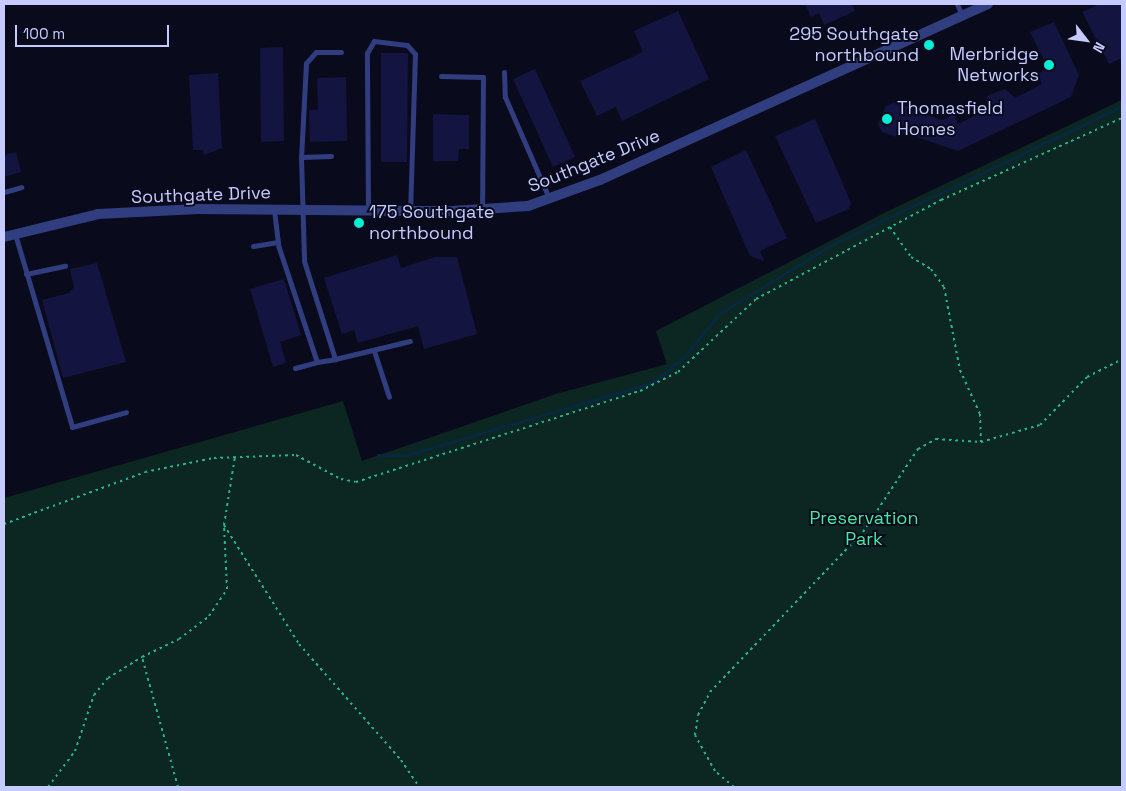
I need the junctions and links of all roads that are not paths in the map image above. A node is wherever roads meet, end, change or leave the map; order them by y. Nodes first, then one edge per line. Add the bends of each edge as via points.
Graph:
1 (956, 4) edge
2 (988, 4) edge
3 (962, 15) junction
4 (341, 52) dead end
5 (504, 72) dead end
6 (441, 76) dead end
7 (331, 156) dead end
8 (301, 157) junction
9 (21, 187) dead end
10 (4, 192) edge
11 (549, 198) junction
12 (274, 209) junction
13 (301, 209) junction
14 (482, 209) junction
15 (368, 210) junction
16 (410, 211) junction
17 (14, 234) junction
18 (4, 236) edge
19 (278, 242) junction
20 (252, 246) dead end
21 (65, 266) dead end
22 (26, 274) junction
23 (410, 341) dead end
24 (374, 351) junction
25 (335, 359) junction
26 (317, 362) junction
27 (295, 368) dead end
28 (389, 397) dead end
29 (126, 412) dead end

1 - 3 lane
2 - 3 street, Southgate Drive
3 - 11 street, Southgate Drive via 600,180
4 - 8 lane via 316,52 306,63
5 - 11 lane via 505,97
6 - 14 lane via 483,77
7 - 8 lane
8 - 13 lane
9 - 10 lane
11 - 14 street, Southgate Drive via 528,206
12 - 13 street, Southgate Drive
12 - 17 street, Southgate Drive via 98,214
12 - 19 lane
13 - 15 street, Southgate Drive
13 - 25 lane via 304,261
14 - 16 street, Southgate Drive
15 - 16 street, Southgate Drive
15 - 16 lane via 367,53 374,41 407,44 415,54
17 - 18 street, Southgate Drive
17 - 22 lane
19 - 20 lane
19 - 26 lane
21 - 22 lane
22 - 29 lane via 72,427
23 - 24 lane
24 - 25 lane
24 - 28 lane
25 - 26 lane
26 - 27 lane

